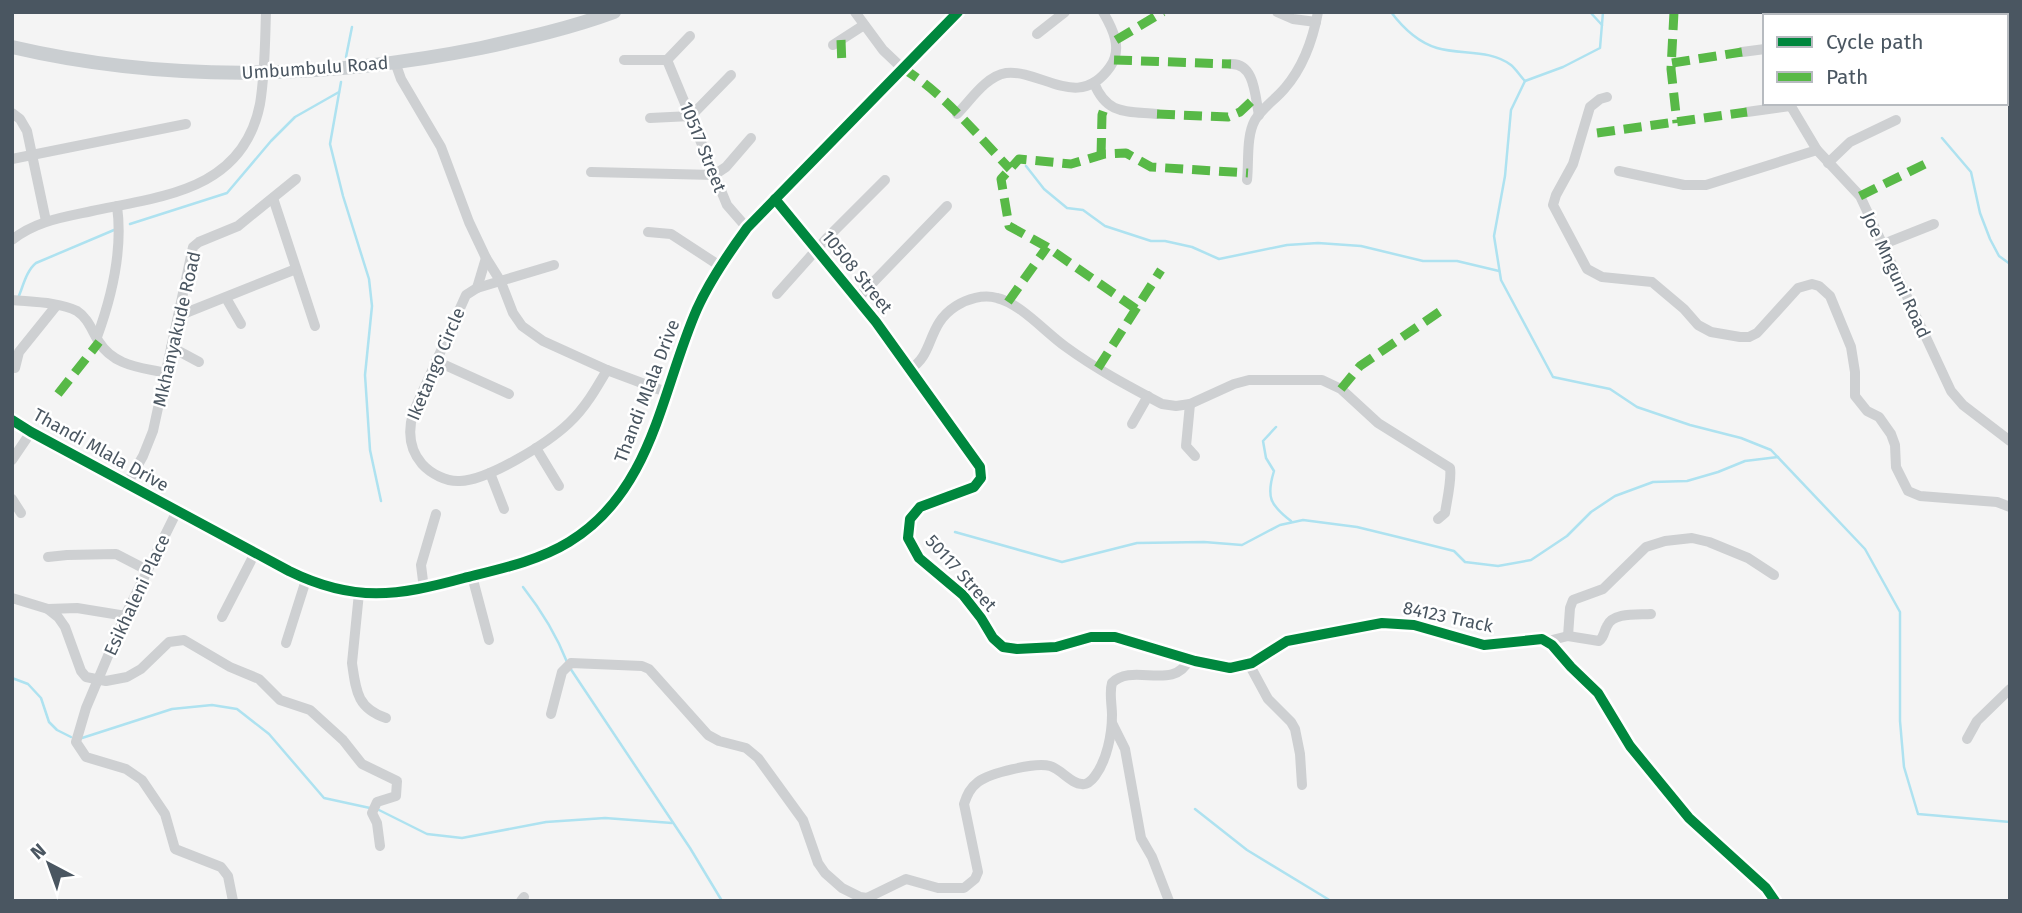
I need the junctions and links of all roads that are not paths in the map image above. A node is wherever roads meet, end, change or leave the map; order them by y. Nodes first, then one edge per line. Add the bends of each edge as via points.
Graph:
1 (266, 12) edge
2 (614, 12) edge
3 (855, 12) edge
4 (958, 12) edge
5 (1065, 12) edge
6 (1103, 12) edge
7 (1276, 12) edge
8 (1317, 17) edge
9 (863, 25) junction
10 (1037, 34) dead end
11 (690, 36) dead end
12 (834, 45) dead end
13 (12, 47) edge
14 (1763, 49) edge
15 (1742, 52) dead end
16 (624, 60) dead end
17 (667, 60) junction
18 (395, 62) junction
19 (1231, 64) dead end
20 (902, 68) junction
21 (263, 74) junction
22 (731, 75) dead end
23 (1094, 83) junction
24 (1607, 97) dead end
25 (1784, 105) edge
26 (1790, 105) edge
27 (1747, 112) dead end
28 (12, 113) edge
29 (957, 114) dead end
30 (1157, 114) dead end
31 (1258, 115) junction
32 (691, 116) junction
33 (650, 118) dead end
34 (1896, 120) dead end
35 (186, 124) dead end
36 (751, 138) dead end
37 (1817, 150) junction
38 (33, 155) junction
39 (12, 159) edge
40 (1828, 163) junction
41 (1619, 171) dead end
42 (591, 172) dead end
43 (714, 175) junction
44 (296, 179) dead end
45 (885, 180) dead end
46 (1247, 180) dead end
47 (273, 198) junction
48 (775, 199) junction
49 (117, 206) junction
50 (947, 206) dead end
51 (46, 221) junction
52 (1934, 225) dead end
53 (747, 228) junction
54 (648, 232) dead end
55 (12, 240) edge
56 (1881, 245) junction
57 (817, 249) junction
58 (486, 258) junction
59 (554, 265) dead end
60 (720, 266) junction
61 (296, 269) junction
62 (501, 282) junction
63 (477, 288) junction
64 (777, 294) dead end
65 (226, 298) junction
66 (858, 298) junction
67 (12, 300) edge
68 (56, 306) junction
69 (178, 316) junction
70 (241, 324) dead end
71 (315, 326) dead end
72 (97, 337) junction
73 (171, 347) junction
74 (436, 361) junction
75 (199, 362) dead end
76 (15, 368) dead end
77 (910, 369) junction
78 (607, 370) junction
79 (165, 373) junction
80 (666, 392) junction
81 (509, 394) dead end
82 (1148, 396) junction
83 (1190, 404) junction
84 (12, 420) edge
85 (1132, 424) dead end
86 (31, 432) junction
87 (2010, 441) edge
88 (536, 448) junction
89 (1195, 456) dead end
90 (12, 460) edge
91 (490, 473) junction
92 (127, 484) junction
93 (559, 486) dead end
94 (12, 499) edge
95 (2010, 507) edge
96 (504, 509) dead end
97 (177, 511) junction
98 (21, 513) dead end
99 (436, 514) dead end
100 (1438, 519) dead end
101 (255, 553) junction
102 (48, 558) dead end
103 (147, 570) junction
104 (1774, 575) dead end
105 (472, 576) junction
106 (306, 580) junction
107 (424, 589) junction
108 (359, 593) junction
109 (12, 598) edge
110 (48, 609) junction
111 (1651, 614) dead end
112 (125, 616) junction
113 (222, 617) dead end
114 (1568, 636) junction
115 (489, 640) dead end
116 (1548, 641) junction
117 (286, 643) dead end
118 (1189, 659) junction
119 (1249, 664) junction
120 (97, 680) junction
121 (2010, 689) edge
122 (551, 714) dead end
123 (386, 718) dead end
124 (1112, 723) junction
125 (1967, 739) dead end
126 (1302, 785) dead end
127 (380, 846) dead end
128 (233, 901) edge
129 (1169, 901) edge
130 (1775, 901) edge

1 - 21 street
2 - 18 main road, Umbumbulu Road via 505,43
3 - 9 street
4 - 20 street, Thandi Mlala Drive
5 - 10 street
6 - 23 street via 1114,32 1116,53
7 - 8 street via 1293,19
8 - 31 street via 1292,80
9 - 12 street
9 - 20 street
11 - 17 street
13 - 21 main road, Umbumbulu Road via 105,64
14 - 15 street
16 - 17 street
17 - 32 street, 10517 Street
18 - 21 main road, Umbumbulu Road
18 - 58 street via 445,156
19 - 31 street via 1248,71
20 - 48 street, Thandi Mlala Drive
21 - 49 street via 257,117 244,145 226,167 196,186
22 - 32 street
23 - 29 street via 1063,86 1004,74 984,86
23 - 30 street via 1112,108
24 - 95 street via 1590,107 1573,164 1553,205 1587,269 1602,277 1652,282 1698,325 1740,337 1762,330 1798,288 1819,286 1830,296 1851,347 1855,396 1891,434 1896,467 1908,491
25 - 27 street
26 - 37 street, Joe Mnguni Road
28 - 38 street via 24,124
31 - 46 street via 1251,134
32 - 33 street
32 - 43 street, 10517 Street
34 - 40 street via 1850,142
35 - 38 street
36 - 43 street
37 - 40 street, Joe Mnguni Road
37 - 41 street via 1706,185
38 - 39 street
38 - 51 street
40 - 56 street, Joe Mnguni Road via 1860,196
42 - 43 street
43 - 53 street, 10517 Street via 727,205
44 - 47 street, Mkhanyakude Road
45 - 57 street
47 - 61 street
47 - 69 street, Mkhanyakude Road via 239,226 195,245
48 - 53 street, Thandi Mlala Drive
48 - 57 street, 10508 Street
49 - 51 street
49 - 72 street via 120,244
50 - 66 street
51 - 55 street
52 - 56 street
53 - 60 street, Thandi Mlala Drive
54 - 60 street via 671,234
56 - 87 street, Joe Mnguni Road via 1951,391
57 - 64 street
57 - 66 street, 10508 Street
58 - 62 street
58 - 63 street
59 - 62 street, Iketango Circle
60 - 80 street, Thandi Mlala Drive via 697,308
61 - 65 street
61 - 71 street
62 - 63 street, Iketango Circle
62 - 78 street via 513,313 528,332
63 - 74 street, Iketango Circle via 466,295
65 - 69 street
65 - 70 street
66 - 77 street, 10508 Street
67 - 68 street
68 - 72 street via 79,313
68 - 76 street via 19,352
69 - 73 street, Mkhanyakude Road
72 - 79 street via 117,360
73 - 75 street
73 - 79 street, Mkhanyakude Road
74 - 81 street
74 - 91 street, Iketango Circle via 410,422 416,455 425,467 451,480
77 - 82 street via 920,361 935,326 947,312 966,301 989,296 1008,302 1065,347
77 - 118 street, 50117 Street via 978,462 981,478 974,487 925,503 914,513 908,538 919,558 963,595 993,638 1003,647 1017,649 1064,646 1091,636 1115,637
78 - 80 street
78 - 88 street, Iketango Circle via 577,415
79 - 92 street, Mkhanyakude Road via 153,431
80 - 105 street, Thandi Mlala Drive via 636,472 597,522 550,552
82 - 83 street via 1170,406
82 - 85 street
83 - 89 street via 1186,446
83 - 100 street via 1249,380 1329,382 1378,423 1450,468 1446,513
84 - 86 street, Thandi Mlala Drive
86 - 90 street
86 - 92 street, Thandi Mlala Drive
88 - 91 street, Iketango Circle
88 - 93 street
91 - 96 street
92 - 97 street, Thandi Mlala Drive
94 - 98 street
97 - 101 street, Thandi Mlala Drive
97 - 103 street, Esikhaleni Place
99 - 107 street via 421,565
101 - 106 street, Thandi Mlala Drive
101 - 113 street
102 - 103 street via 116,554
103 - 112 street, Esikhaleni Place
104 - 114 street via 1709,542 1692,538 1653,543 1603,589 1573,600
105 - 107 street, Thandi Mlala Drive
105 - 115 street
106 - 108 street, Thandi Mlala Drive
106 - 117 street
107 - 108 street, Thandi Mlala Drive
108 - 123 street via 353,673 363,706
109 - 110 street
110 - 112 street via 77,608
110 - 120 street via 62,622 83,675
111 - 114 street, 84123 Track via 1614,618 1599,641
112 - 120 street, Esikhaleni Place
114 - 116 street, 84123 Track
116 - 119 street, 84123 Track via 1484,645 1415,625 1382,623 1286,641
116 - 130 street via 1598,693 1630,746 1689,818
118 - 119 street via 1230,668
118 - 124 street via 1176,674 1115,679 1110,687
119 - 126 street via 1268,699 1295,729
120 - 127 street via 135,674 164,646 180,639 253,675 280,700 314,713 362,764 397,781 396,796 377,802 372,813
120 - 128 street, Esikhaleni Place via 76,734 78,746 90,759 137,775 165,814 175,849 222,867
121 - 125 street via 1977,721
122 - 124 street via 562,672 571,663 649,669 708,734 746,748 758,758 803,820 825,873 864,898 906,879 939,888 964,888 978,872 964,804 971,789 995,775 1044,765 1077,783 1086,783 1104,758
124 - 129 street via 1125,749 1141,838

